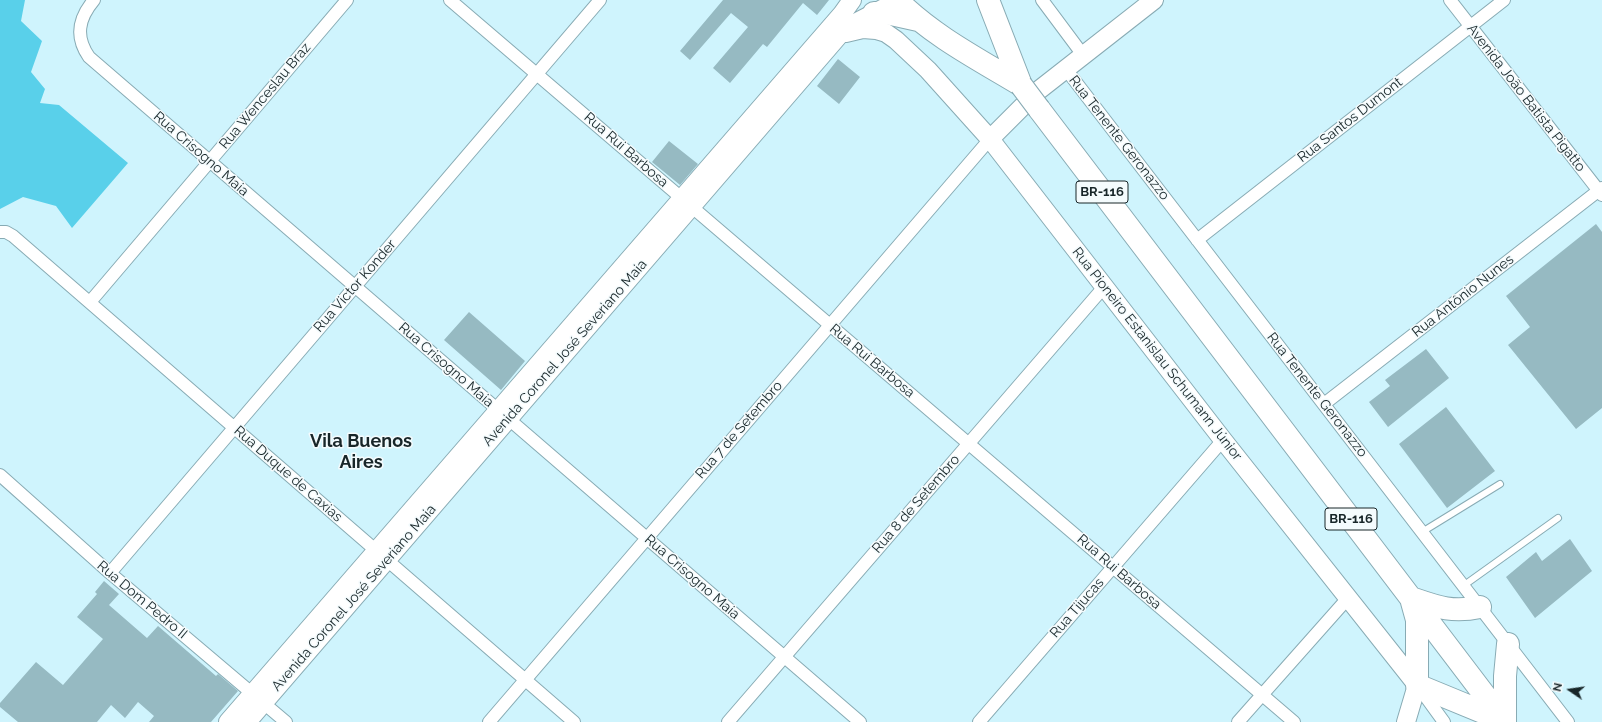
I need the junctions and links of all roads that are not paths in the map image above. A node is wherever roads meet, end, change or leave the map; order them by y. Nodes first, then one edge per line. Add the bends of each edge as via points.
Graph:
1 (94, 0) edge
2 (347, 0) edge
3 (450, 0) edge
4 (600, 0) edge
5 (852, 0) edge
6 (898, 0) edge
7 (988, 0) edge
8 (1042, 0) edge
9 (1154, 0) edge
10 (1450, 0) edge
11 (1504, 0) edge
12 (874, 13) junction
13 (918, 20) junction
14 (1470, 26) junction
15 (841, 33) junction
16 (1083, 55) junction
17 (1065, 68) junction
18 (537, 74) junction
19 (1021, 86) junction
20 (990, 139) junction
21 (210, 162) junction
22 (1601, 192) edge
23 (687, 202) junction
24 (0, 232) edge
25 (1197, 240) junction
26 (355, 287) junction
27 (1104, 287) junction
28 (90, 302) junction
29 (830, 325) junction
30 (1324, 404) junction
31 (503, 414) junction
32 (234, 427) junction
33 (1223, 440) junction
34 (969, 443) junction
35 (0, 475) edge
36 (1500, 484) dead end
37 (1558, 518) dead end
38 (1422, 532) junction
39 (647, 538) junction
40 (382, 555) junction
41 (1113, 567) junction
42 (110, 573) junction
43 (1463, 586) junction
44 (1348, 598) junction
45 (1411, 598) junction
46 (1480, 607) junction
47 (1508, 644) junction
48 (784, 657) junction
49 (525, 680) junction
50 (1417, 685) junction
51 (1262, 695) junction
52 (258, 699) junction
53 (228, 722) edge
54 (247, 722) edge
55 (286, 722) edge
56 (489, 722) edge
57 (574, 722) edge
58 (728, 722) edge
59 (860, 722) edge
60 (979, 722) edge
61 (1238, 722) edge
62 (1294, 722) edge
63 (1406, 722) edge
64 (1444, 722) edge
65 (1505, 722) edge
66 (1568, 722) edge

1 - 21 street, Rua Crisogno Maia via 82,19 80,34 82,46 89,57
2 - 21 street, Rua Wenceslau Braz
3 - 18 street, Rua Rui Barbosa
4 - 18 street, Rua Victor Konder
5 - 23 main road, Avenida Coronel José Severiano Maia
6 - 12 main road, Avenida Coronel José Severiano Maia
6 - 13 highway, BR-116
7 - 19 highway, BR-116
8 - 16 street
9 - 16 main road
10 - 14 street, Avenida João Batista Pigatto
11 - 14 street, Rua Santos Dumont
12 - 13 highway
12 - 15 main road, Avenida Coronel José Severiano Maia
13 - 19 highway, BR-116
14 - 22 street, Avenida João Batista Pigatto
14 - 25 street, Rua Santos Dumont
15 - 20 main road, Rua Pioneiro Estanislau Schumann Júnior via 863,29 886,33 928,70
15 - 23 main road, Avenida Coronel José Severiano Maia
16 - 17 main road
17 - 20 main road
17 - 25 street, Rua Tenente Geronazzo
18 - 23 street, Rua Rui Barbosa
18 - 26 street, Rua Victor Konder
19 - 45 highway, BR-116, bridge
20 - 27 main road, Rua Pioneiro Estanislau Schumann Júnior
20 - 29 street, Rua 7 de Setembro
21 - 26 street, Rua Crisogno Maia
21 - 28 street, Rua Wenceslau Braz
22 - 30 street, Rua Antônio Nunes
23 - 29 street, Rua Rui Barbosa
23 - 31 main road, Avenida Coronel José Severiano Maia
24 - 28 street, Rua Duque de Caxias via 13,236
25 - 30 street, Rua Tenente Geronazzo
26 - 31 street, Rua Crisogno Maia
26 - 32 street, Rua Victor Konder
27 - 33 main road, Rua Pioneiro Estanislau Schumann Júnior
27 - 34 street, Rua 8 de Setembro
28 - 32 street, Rua Duque de Caxias
29 - 34 street, Rua Rui Barbosa
29 - 39 street, Rua 7 de Setembro
30 - 38 street, Rua Tenente Geronazzo
31 - 39 street, Rua Crisogno Maia
31 - 40 main road, Avenida Coronel José Severiano Maia
32 - 40 street, Rua Duque de Caxias
32 - 42 street, Rua Victor Konder
33 - 41 street, Rua Tijucas
33 - 44 main road, Rua Pioneiro Estanislau Schumann Júnior
34 - 41 street, Rua Rui Barbosa
34 - 48 street, Rua 8 de Setembro
35 - 42 street, Rua Dom Pedro II
36 - 38 lane
37 - 43 lane
38 - 43 street, Rua Tenente Geronazzo
39 - 48 street, Rua Crisogno Maia
39 - 49 street, Rua 7 de Setembro
40 - 49 street, Rua Duque de Caxias
40 - 52 main road, Avenida Coronel José Severiano Maia
41 - 51 street, Rua Rui Barbosa
41 - 60 street, Rua Tijucas
42 - 52 street, Rua Dom Pedro II
43 - 46 street, Rua Tenente Geronazzo
44 - 50 main road, Rua Pioneiro Estanislau Schumann Júnior
44 - 51 street
45 - 46 highway via 1439,609 1462,611
45 - 50 highway via 1417,620
45 - 65 highway, BR-116
46 - 47 street, Rua Tenente Geronazzo
47 - 65 highway
47 - 66 street, Rua Tenente Geronazzo
48 - 58 street, Rua 8 de Setembro
48 - 59 street, Rua Crisogno Maia
49 - 56 street, Rua 7 de Setembro
49 - 57 street, Rua Duque de Caxias
50 - 63 main road
50 - 64 street, Rua Pioneiro Estanislau Schumann Júnior
50 - 65 highway
51 - 61 street
51 - 62 street, Rua Rui Barbosa
52 - 53 main road, Avenida Coronel José Severiano Maia
52 - 54 main road, Avenida Coronel José Severiano Maia
52 - 55 street, Rua Dom Pedro II

